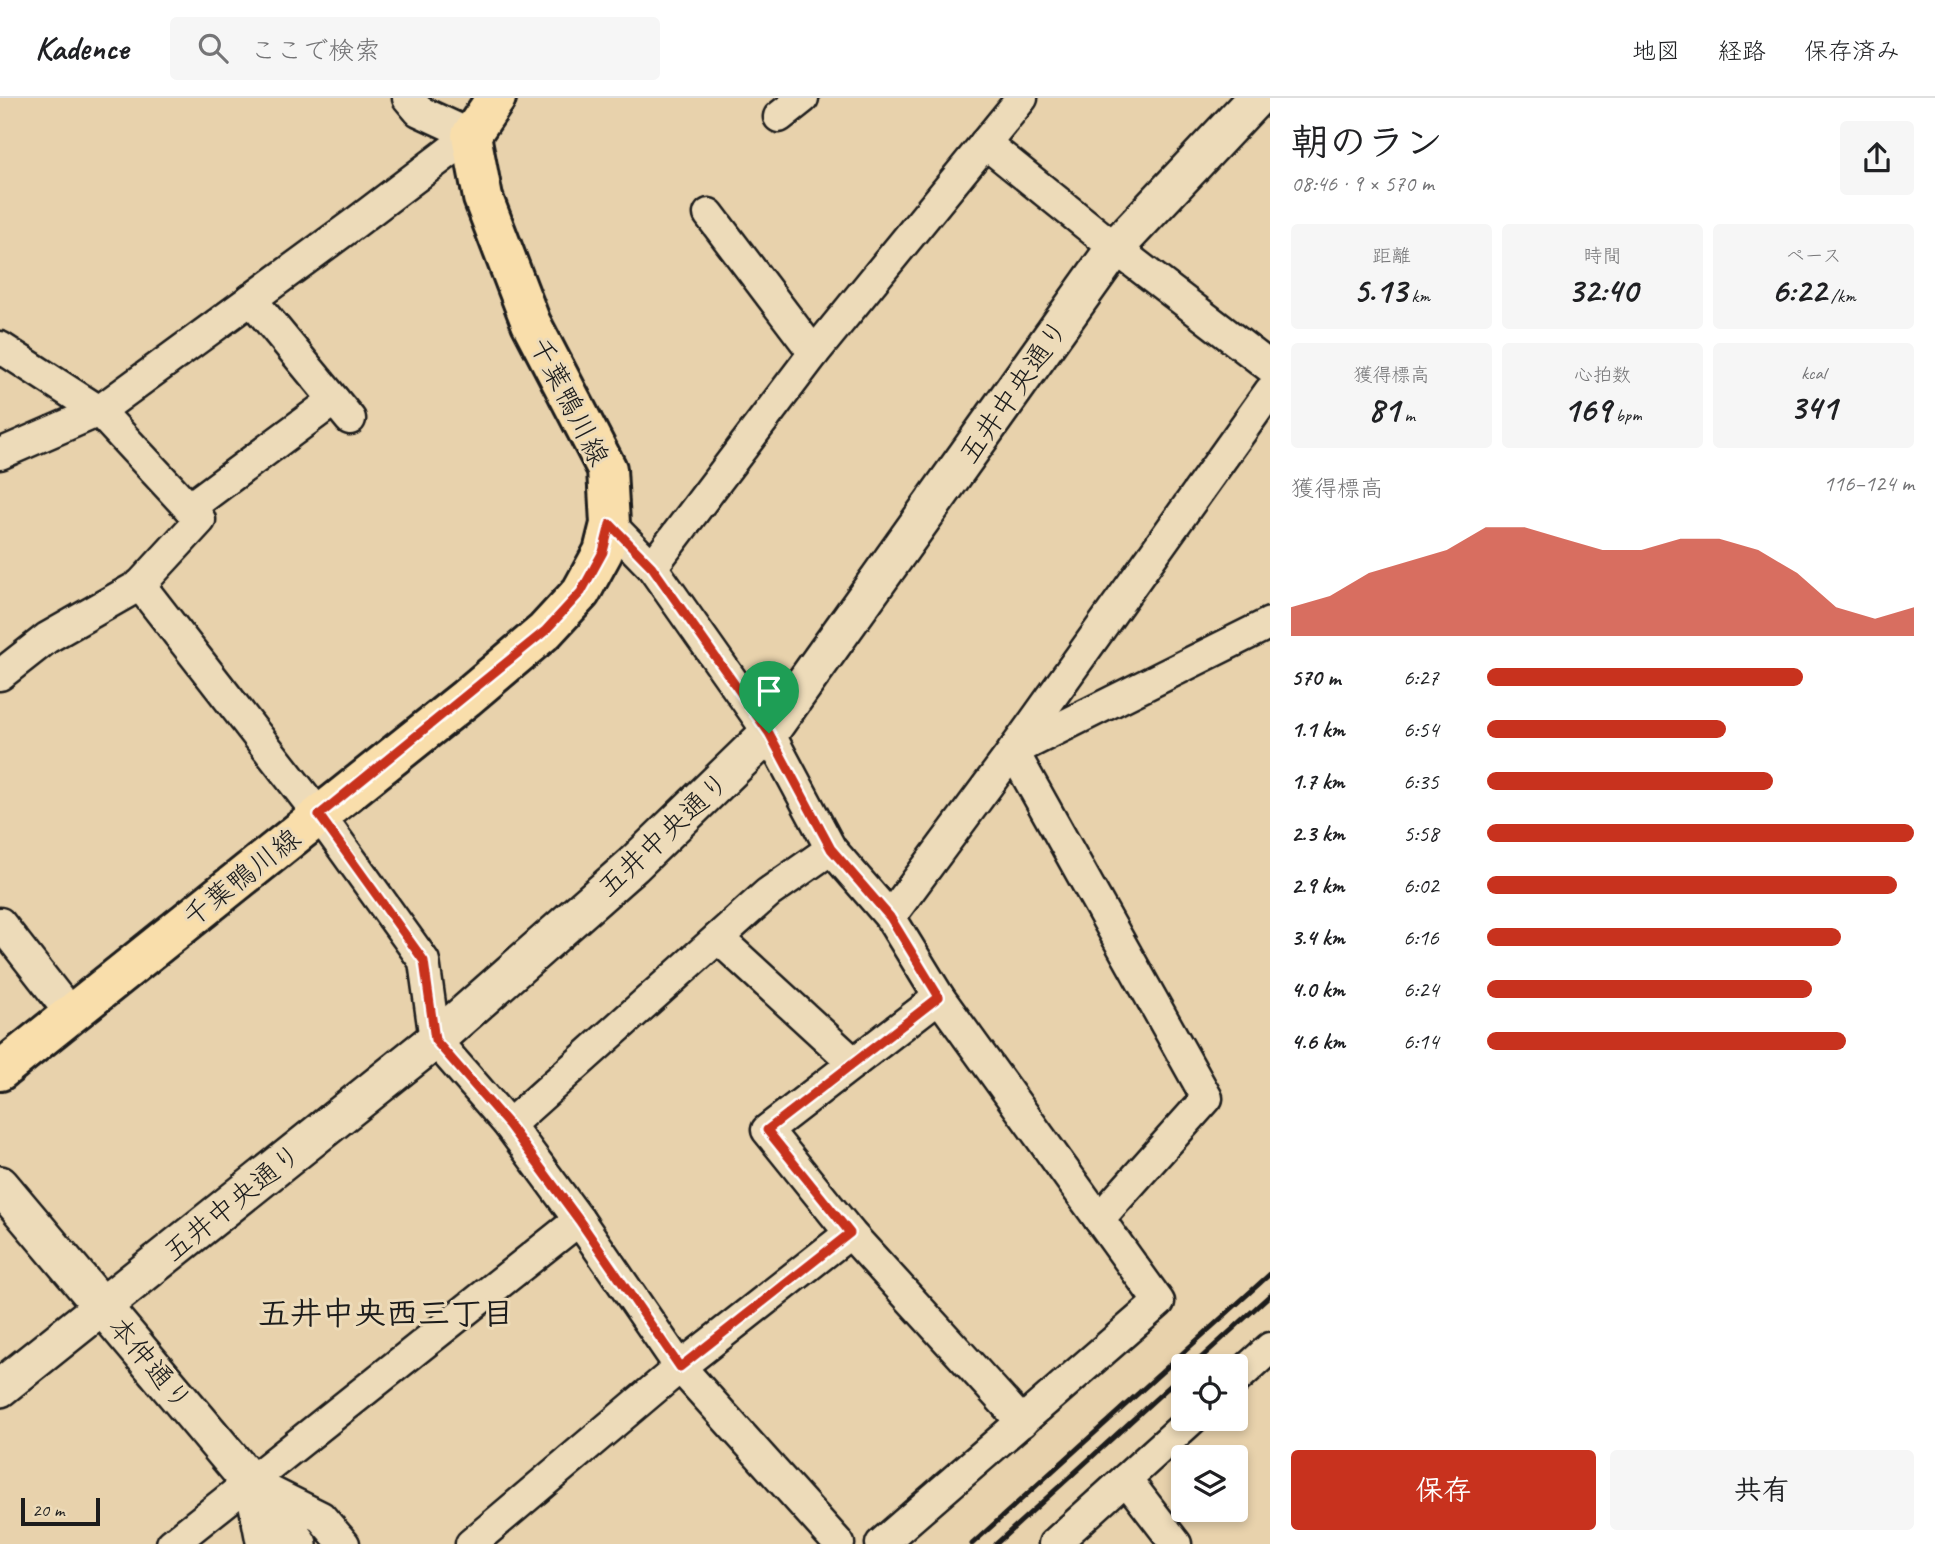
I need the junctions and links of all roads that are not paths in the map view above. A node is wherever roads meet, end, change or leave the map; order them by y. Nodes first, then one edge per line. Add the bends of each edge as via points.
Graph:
1 (408, 98) edge
2 (496, 98) edge
3 (803, 98) edge
4 (1022, 98) edge
5 (1255, 98) edge
6 (779, 117) dead end
7 (471, 135) junction
8 (985, 143) junction
9 (709, 214) dead end
10 (1115, 248) junction
11 (251, 299) junction
12 (0, 347) edge
13 (814, 354) junction
14 (1270, 367) edge
15 (1270, 391) edge
16 (99, 411) junction
17 (0, 454) edge
18 (189, 508) junction
19 (610, 524) junction
20 (652, 567) junction
21 (139, 585) junction
22 (1270, 623) edge
23 (0, 675) edge
24 (769, 733) junction
25 (1013, 751) junction
26 (319, 815) junction
27 (831, 849) junction
28 (890, 917) junction
29 (0, 923) edge
30 (718, 938) junction
31 (939, 997) junction
32 (72, 1014) junction
33 (435, 1040) junction
34 (853, 1063) junction
35 (0, 1071) edge
36 (509, 1125) junction
37 (0, 1185) edge
38 (1099, 1219) junction
39 (579, 1220) junction
40 (850, 1233) junction
41 (103, 1305) junction
42 (1268, 1353) edge
43 (680, 1367) junction
44 (1248, 1370) edge
45 (0, 1388) edge
46 (1022, 1422) junction
47 (1179, 1431) edge
48 (1126, 1479) junction
49 (250, 1482) junction
50 (172, 1544) edge
51 (262, 1544) edge
52 (298, 1544) edge
53 (344, 1544) edge
54 (471, 1544) edge
55 (839, 1544) edge
56 (881, 1544) edge
57 (1054, 1544) edge
58 (1176, 1544) edge

1 - 7 street via 418,111
2 - 7 main road
3 - 6 street
4 - 8 street
5 - 10 street, 五井中央通り
7 - 11 street
7 - 19 main road, 千葉鴨川線 via 483,198 531,323 607,469
8 - 10 street
8 - 13 street
9 - 13 street
10 - 14 street
10 - 24 street, 五井中央通り
11 - 16 street
11 - 18 street via 342,409
12 - 16 street
13 - 20 street
15 - 25 street
16 - 17 street
16 - 18 street
18 - 21 street via 200,520
19 - 20 street
19 - 26 main road, 千葉鴨川線 via 603,552 581,592 545,631
20 - 24 street
21 - 23 street via 47,638
21 - 26 street
22 - 25 street
24 - 27 street
24 - 33 street, 五井中央通り via 633,865
25 - 28 street
25 - 38 street via 1207,1098
26 - 32 main road, 千葉鴨川線
26 - 33 street via 424,961
27 - 28 street
27 - 30 street via 768,893
28 - 31 street
29 - 32 street
30 - 34 street
30 - 36 street
31 - 34 street
31 - 38 street
32 - 35 main road, 千葉鴨川線
33 - 36 street
33 - 41 street, 五井中央通り
34 - 40 street via 767,1130
36 - 39 street
37 - 41 street, 本仲通り
38 - 46 street via 1159,1302
39 - 43 street
39 - 49 street
40 - 43 street
40 - 46 street
41 - 45 street, 五井中央通り
41 - 49 street, 本仲通り
42 - 44 street
43 - 54 street
43 - 55 street
46 - 56 street
47 - 48 street
48 - 57 street
48 - 58 street
49 - 50 street
49 - 51 street
49 - 52 street, 本仲通り
49 - 53 street via 321,1517

